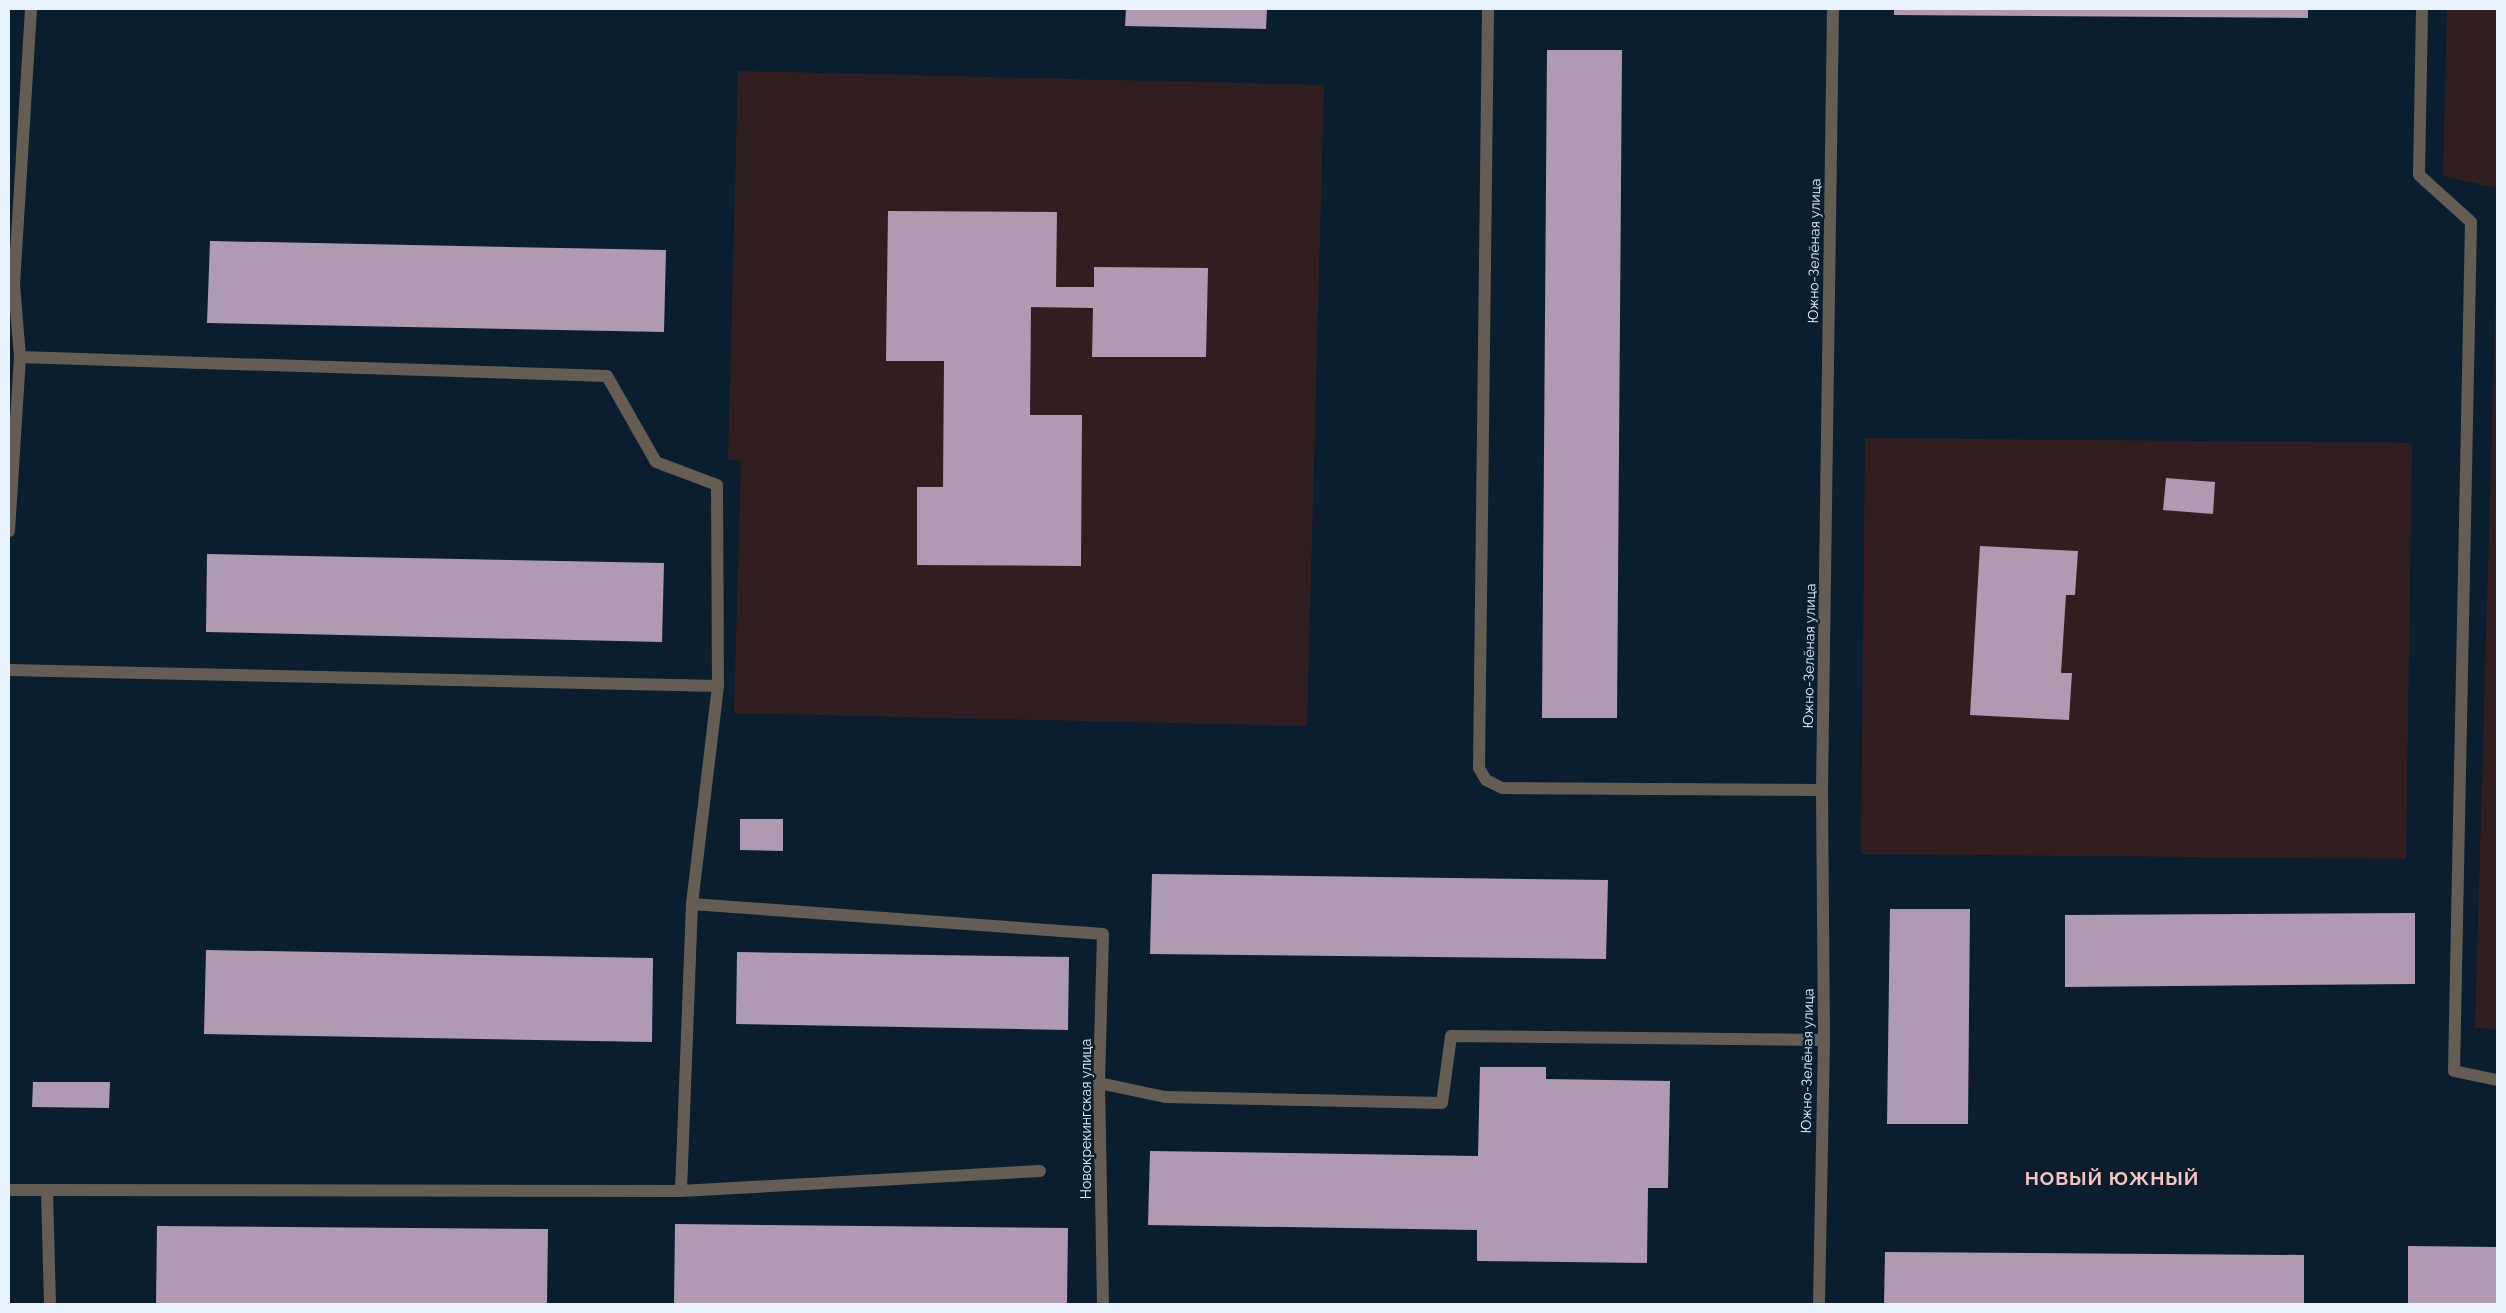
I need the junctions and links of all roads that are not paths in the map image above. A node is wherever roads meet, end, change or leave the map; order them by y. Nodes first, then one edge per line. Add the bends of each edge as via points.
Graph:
1 (31, 9) edge
2 (1488, 9) edge
3 (1833, 9) edge
4 (2422, 9) edge
5 (20, 357) junction
6 (9, 531) edge
7 (9, 670) edge
8 (718, 686) junction
9 (1822, 790) junction
10 (692, 904) junction
11 (1824, 1040) junction
12 (2497, 1080) edge
13 (1099, 1083) junction
14 (1040, 1171) dead end
15 (9, 1190) edge
16 (47, 1191) junction
17 (681, 1191) junction
18 (50, 1304) edge
19 (1103, 1304) edge
20 (1819, 1304) edge

1 - 5 street via 14,286
2 - 9 street via 1480,768 1486,780 1502,788
3 - 9 street, Южно-Зелёная улица
4 - 12 street via 2419,175 2471,222 2454,1071
5 - 6 street
5 - 8 street via 607,376 656,462 717,485
7 - 8 street
8 - 10 street
9 - 11 street, Южно-Зелёная улица
10 - 13 street, Новокрекингская улица via 1102,934
10 - 17 street
11 - 13 street via 1451,1036 1442,1103 1165,1097
11 - 20 street, Южно-Зелёная улица
13 - 19 street, Новокрекингская улица
14 - 17 street
15 - 16 street
16 - 17 street
16 - 18 street

